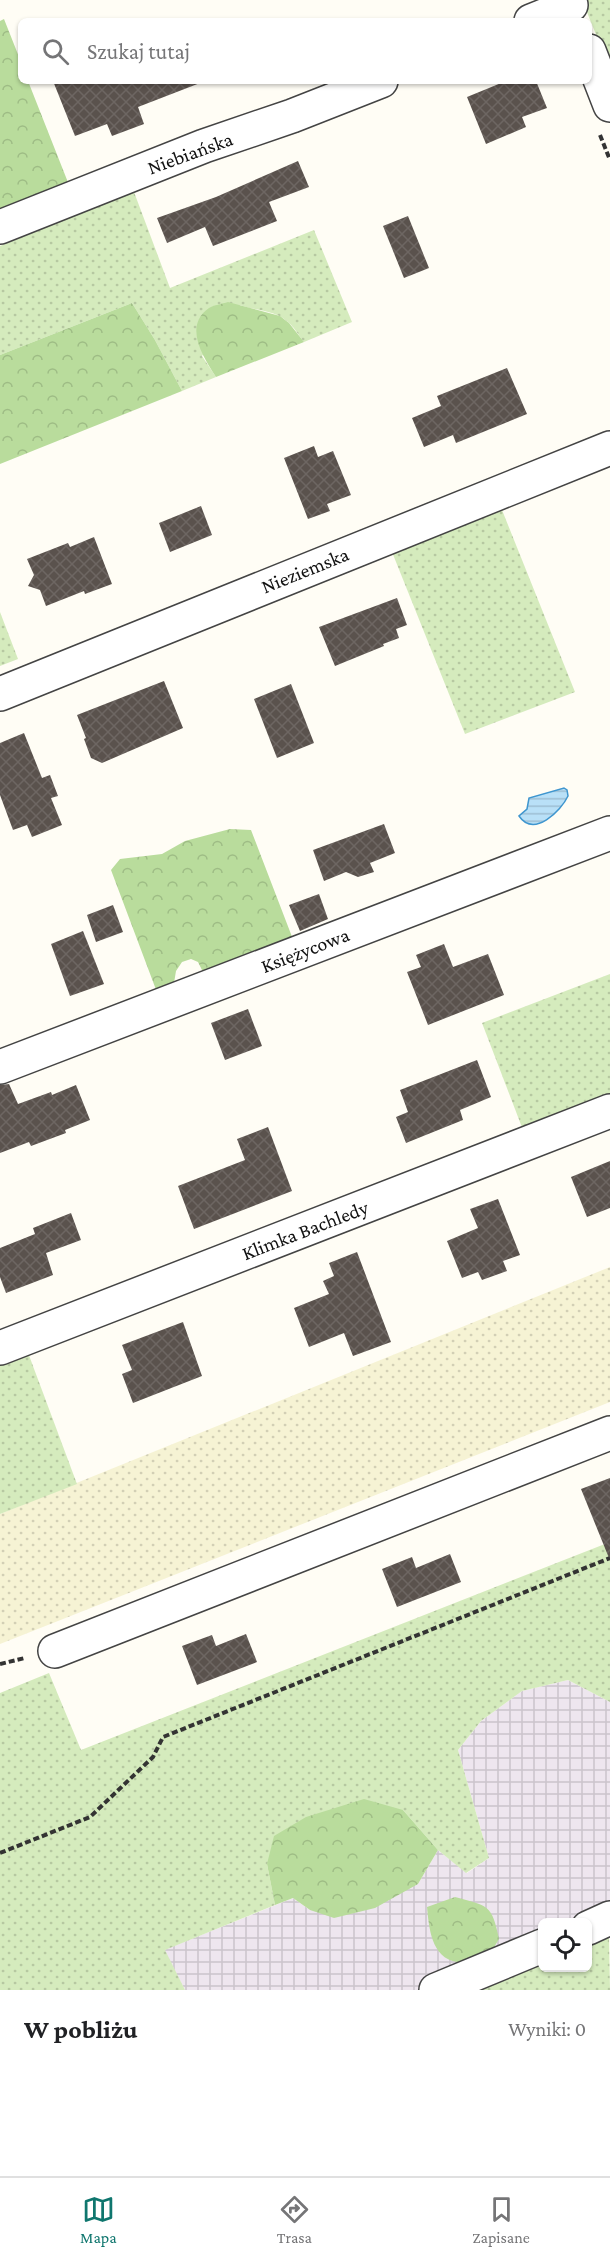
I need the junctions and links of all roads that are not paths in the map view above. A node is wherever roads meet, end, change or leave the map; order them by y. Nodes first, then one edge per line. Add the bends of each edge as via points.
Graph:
1 (573, 9) edge
2 (542, 18) edge
3 (592, 59) edge
4 (373, 84) edge
5 (610, 105) edge
6 (0, 227) edge
7 (610, 448) edge
8 (0, 694) edge
9 (610, 833) edge
10 (0, 1067) edge
11 (610, 1111) edge
12 (0, 1348) edge
13 (610, 1433) edge
14 (55, 1651) dead end
15 (538, 1948) edge
16 (436, 1990) edge

1 - 2 street
3 - 5 street
4 - 6 street, Niebiańska
7 - 8 street, Nieziemska
9 - 10 street, Księżycowa
11 - 12 street, Klimka Bachledy
13 - 14 street
15 - 16 street

